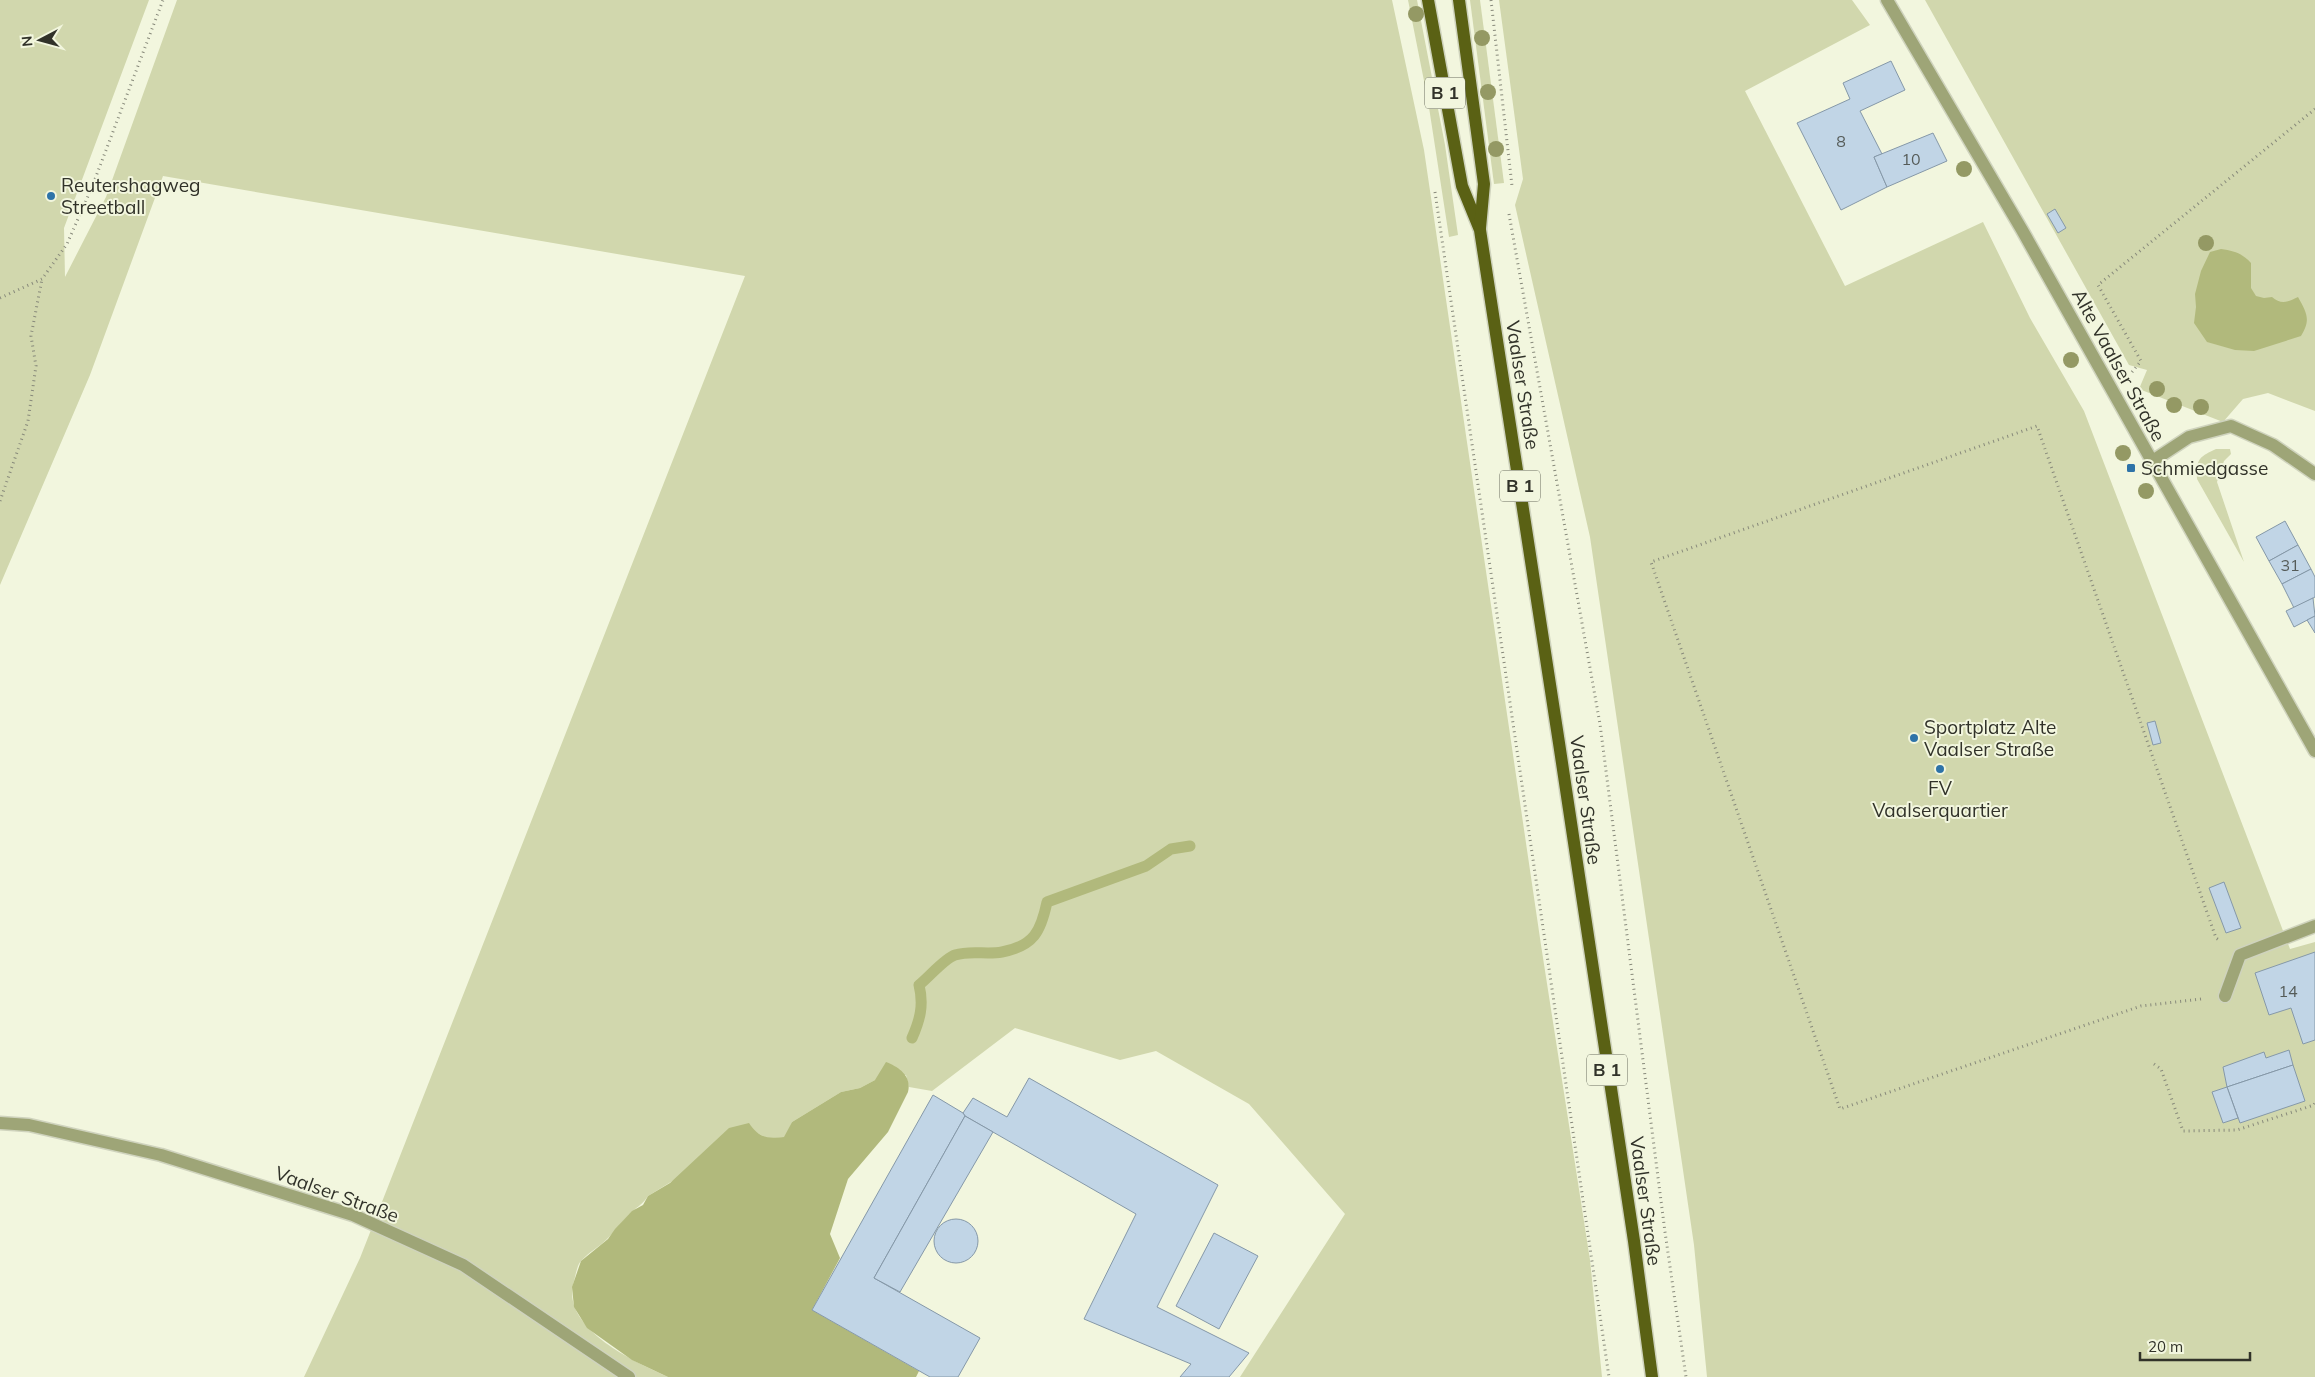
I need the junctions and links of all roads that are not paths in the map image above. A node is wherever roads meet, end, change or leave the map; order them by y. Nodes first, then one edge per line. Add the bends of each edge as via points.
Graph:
1 (1428, 0) edge
2 (1459, 0) edge
3 (1887, 0) edge
4 (1480, 230) junction
5 (2151, 462) junction
6 (2315, 474) edge
7 (2315, 751) edge
8 (2315, 926) edge
9 (2224, 996) road end
10 (0, 1123) edge
11 (629, 1377) edge
12 (1652, 1377) edge

1 - 4 main road, Vaalser Straße / B 1 via 1462,186
2 - 4 main road, Vaalser Straße / B 1 via 1484,184
3 - 5 street, Alte Vaalser Straße via 2022,230
4 - 12 main road, Vaalser Straße / B 1
5 - 6 street via 2189,437 2231,426 2273,445
5 - 7 street, Alte Vaalser Straße
8 - 9 street via 2240,955
10 - 11 street, Vaalser Straße via 30,1125 161,1155 352,1215 463,1265

